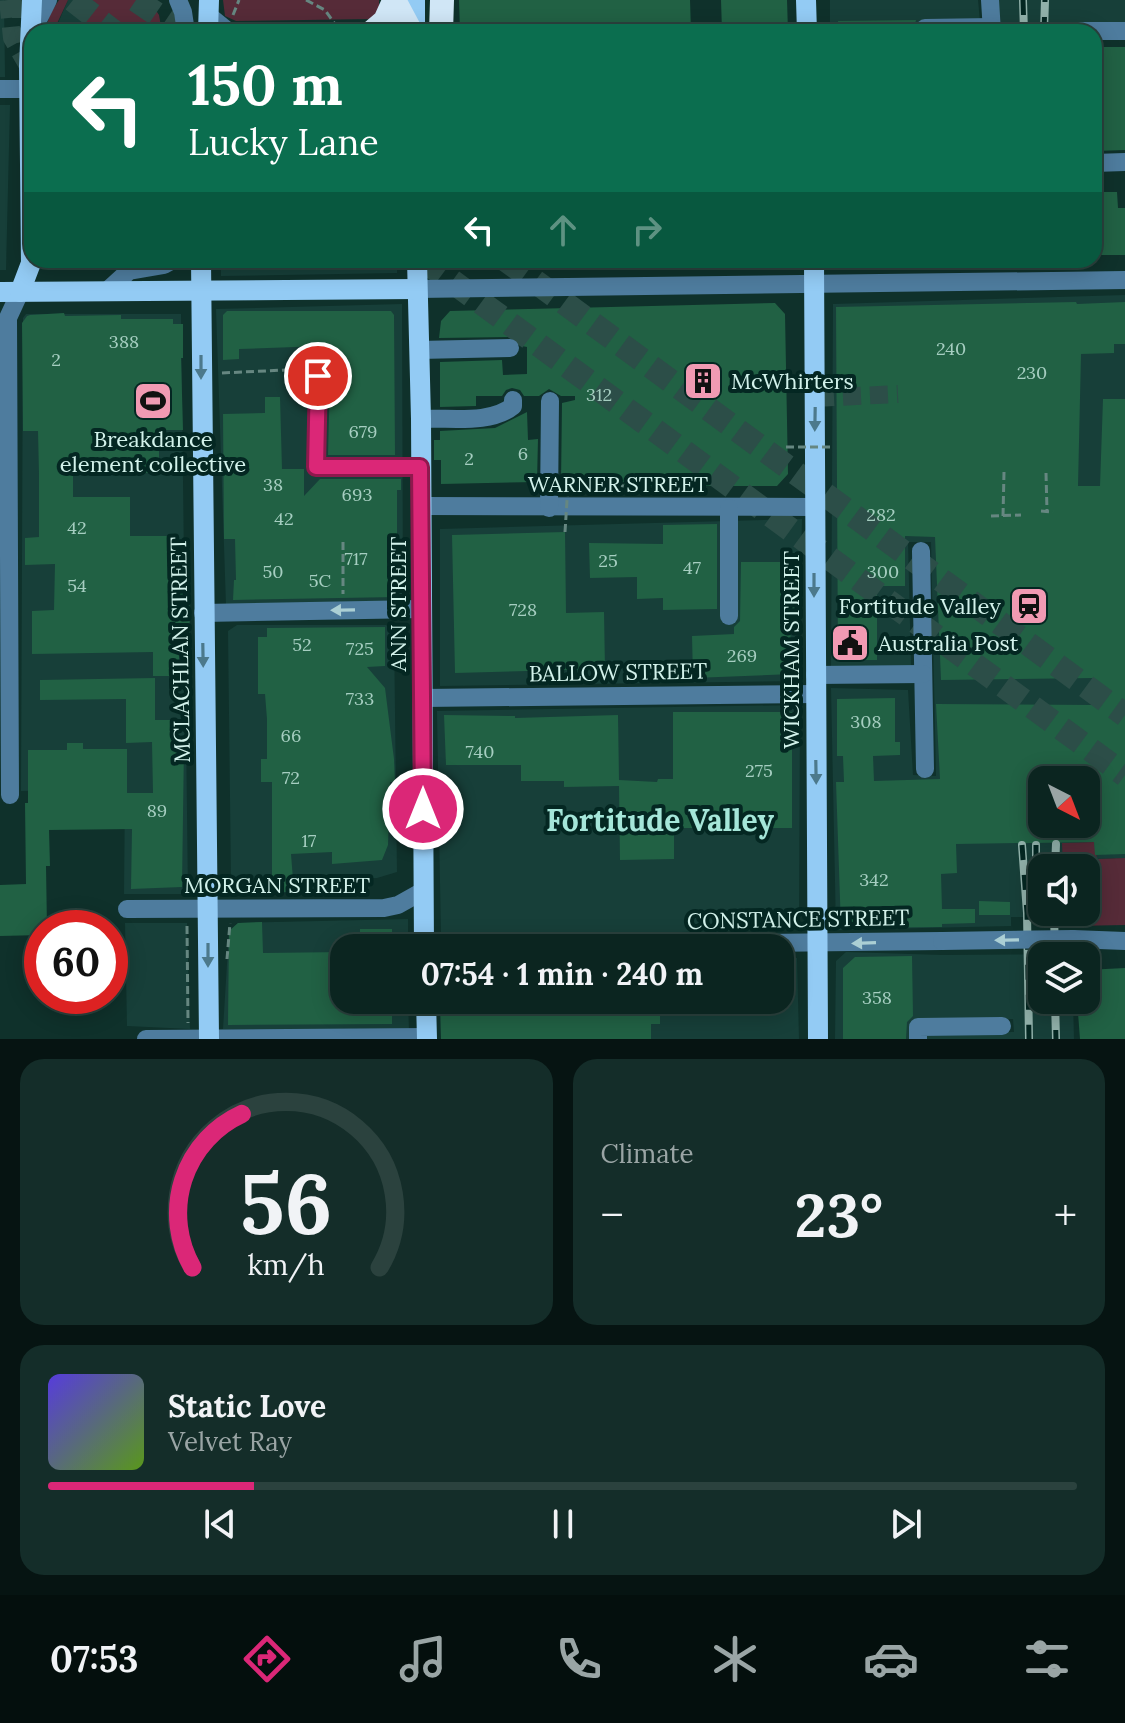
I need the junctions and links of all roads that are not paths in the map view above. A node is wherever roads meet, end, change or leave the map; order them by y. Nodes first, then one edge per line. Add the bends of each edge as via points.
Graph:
1 (32, 0) edge
2 (48, 0) edge
3 (178, 0) edge
4 (401, 0) edge
5 (442, 0) edge
6 (806, 0) edge
7 (990, 0) edge
8 (32, 24) edge
9 (37, 24) edge
10 (185, 24) edge
11 (381, 24) edge
12 (410, 24) edge
13 (441, 24) edge
14 (807, 24) edge
15 (992, 24) edge
16 (1102, 31) edge
17 (1125, 31) edge
18 (0, 89) edge
19 (24, 89) edge
20 (1125, 162) edge
21 (1102, 163) edge
22 (27, 268) edge
23 (146, 268) edge
24 (201, 268) edge
25 (417, 268) edge
26 (814, 268) edge
27 (1125, 280) edge
28 (814, 285) junction
29 (201, 289) junction
30 (417, 289) junction
31 (107, 291) junction
32 (10, 292) edge
33 (510, 348) dead end
34 (419, 350) junction
35 (318, 376) road end
36 (513, 400) dead end
37 (550, 401) dead end
38 (421, 419) junction
39 (420, 467) junction
40 (421, 506) junction
41 (814, 507) junction
42 (549, 508) junction
43 (729, 508) junction
44 (921, 551) dead end
45 (421, 609) junction
46 (203, 613) junction
47 (729, 616) dead end
48 (923, 674) junction
49 (815, 684) junction
50 (423, 698) junction
51 (925, 769) dead end
52 (10, 795) dead end
53 (423, 891) junction
54 (209, 908) junction
55 (127, 909) dead end
56 (424, 934) edge
57 (1125, 941) edge
58 (794, 943) edge
59 (818, 943) junction
60 (426, 1014) edge
61 (1002, 1026) dead end
62 (188, 1038) edge
63 (427, 1038) edge
64 (146, 1039) edge
65 (209, 1039) edge
66 (818, 1039) edge
67 (918, 1039) edge

1 - 8 main road
2 - 9 street
3 - 10 street
4 - 11 highway
4 - 12 highway
5 - 13 highway
6 - 14 main road
7 - 15 street
16 - 17 street
18 - 19 street
20 - 21 street
22 - 32 main road
23 - 31 street via 129,271
24 - 29 main road, MCLACHLAN STREET
25 - 30 main road, ANN STREET
26 - 28 main road, WICKHAM STREET
27 - 28 street
28 - 30 street
28 -> 41 main road, WICKHAM STREET
29 - 30 main road
29 - 31 main road
29 -> 46 main road, MCLACHLAN STREET
30 - 34 main road, ANN STREET
31 - 32 main road
32 - 52 street
33 - 34 street
34 - 38 main road, ANN STREET
35 - 39 street via 316,467
36 - 38 street via 513,406 502,412 478,417
37 - 42 street
38 - 39 main road, ANN STREET
39 - 40 main road, ANN STREET
40 - 42 street, WARNER STREET
40 - 45 main road, ANN STREET
41 - 43 street, WARNER STREET
41 -> 49 main road, WICKHAM STREET
42 - 43 street, WARNER STREET
43 - 47 street
44 - 48 street
45 -> 46 street
45 - 50 main road, ANN STREET
46 -> 54 main road, MCLACHLAN STREET
48 - 49 street, BALLOW STREET
48 - 51 street
49 - 50 street, BALLOW STREET
49 -> 59 main road, WICKHAM STREET
50 - 53 main road, ANN STREET
53 - 54 street, MORGAN STREET via 384,908
53 - 56 main road, ANN STREET
54 - 55 street, MORGAN STREET
54 -> 65 main road, MCLACHLAN STREET
57 -> 59 street, CONSTANCE STREET, bridge
58 - 59 street, CONSTANCE STREET
59 - 66 main road, WICKHAM STREET
60 - 63 main road
61 - 67 street via 918,1027
62 - 64 street
62 - 65 street
63 - 65 street

